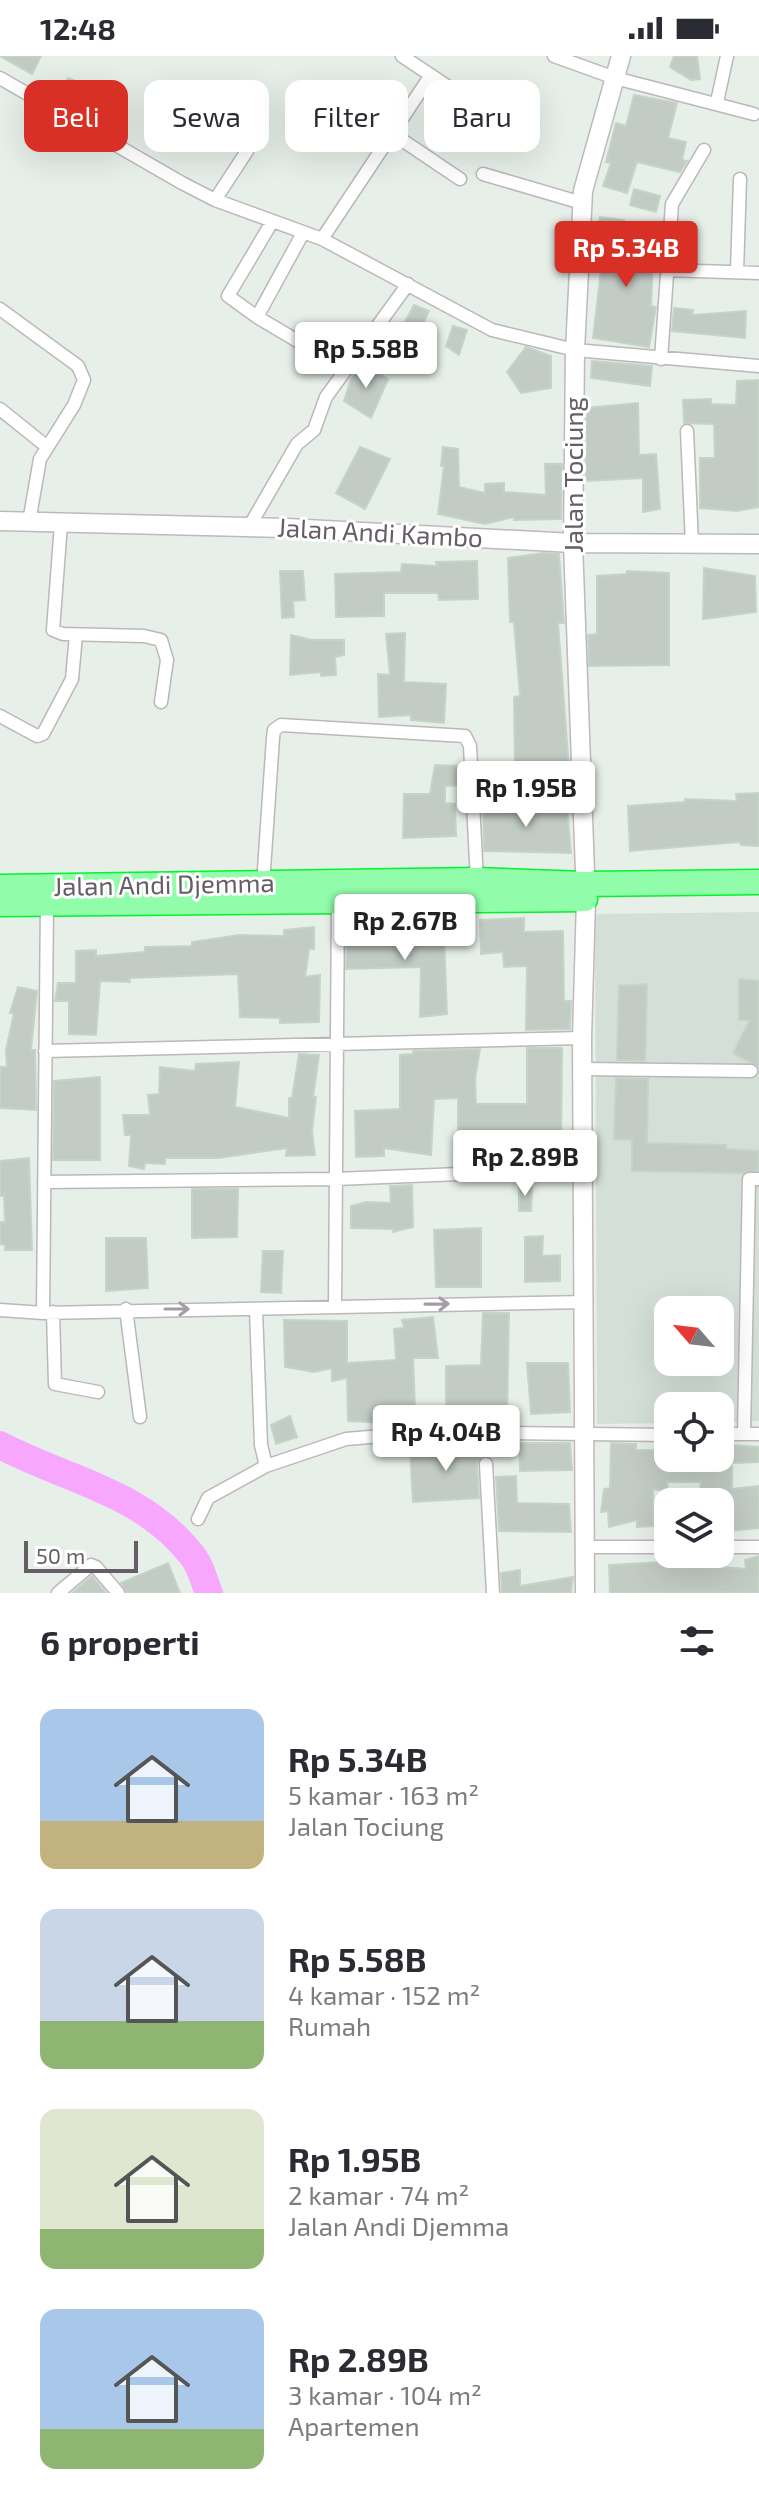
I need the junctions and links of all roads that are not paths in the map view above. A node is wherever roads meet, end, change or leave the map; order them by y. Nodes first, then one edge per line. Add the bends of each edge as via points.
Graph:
1 (402, 56) edge
2 (554, 56) edge
3 (621, 56) edge
4 (727, 56) edge
5 (431, 75) junction
6 (0, 78) edge
7 (615, 78) junction
8 (438, 80) edge
9 (717, 102) junction
10 (408, 110) edge
11 (754, 114) dead end
12 (408, 145) edge
13 (704, 150) dead end
14 (246, 152) edge
15 (380, 152) edge
16 (483, 174) dead end
17 (460, 179) dead end
18 (740, 179) dead end
19 (215, 200) junction
20 (582, 203) junction
21 (272, 222) junction
22 (303, 233) junction
23 (322, 239) junction
24 (666, 270) junction
25 (737, 272) junction
26 (759, 273) edge
27 (408, 284) junction
28 (0, 309) edge
29 (257, 317) junction
30 (301, 343) dead end
31 (575, 350) junction
32 (661, 359) junction
33 (759, 366) edge
34 (0, 409) edge
35 (687, 431) dead end
36 (46, 446) junction
37 (0, 521) edge
38 (29, 522) junction
39 (61, 524) junction
40 (249, 527) junction
41 (573, 543) junction
42 (692, 544) junction
43 (759, 544) edge
44 (76, 635) junction
45 (161, 702) dead end
46 (0, 716) edge
47 (477, 880) junction
48 (759, 882) edge
49 (263, 884) junction
50 (0, 887) edge
51 (585, 891) junction
52 (47, 895) junction
53 (759, 898) edge
54 (338, 901) junction
55 (0, 904) edge
56 (582, 1038) junction
57 (336, 1041) junction
58 (45, 1051) junction
59 (583, 1069) junction
60 (751, 1071) dead end
61 (584, 1169) junction
62 (335, 1179) junction
63 (759, 1179) edge
64 (44, 1182) junction
65 (585, 1302) junction
66 (335, 1306) junction
67 (126, 1309) junction
68 (0, 1310) edge
69 (256, 1310) junction
70 (48, 1313) junction
71 (98, 1392) dead end
72 (140, 1417) dead end
73 (734, 1434) edge
74 (744, 1434) junction
75 (759, 1434) edge
76 (654, 1435) edge
77 (585, 1436) junction
78 (486, 1464) dead end
79 (266, 1466) junction
80 (198, 1519) dead end
81 (586, 1547) junction
82 (654, 1547) edge
83 (734, 1547) edge
84 (759, 1547) edge
85 (58, 1593) edge
86 (118, 1593) edge
87 (493, 1593) edge
88 (585, 1593) edge

1 - 5 street
2 - 7 street
3 - 7 street, Jalan Tociung
4 - 9 street
5 - 8 street
5 - 10 street
6 - 19 street
7 - 9 street
7 - 20 street, Jalan Tociung
9 - 11 street
12 - 17 street
13 - 24 street via 672,204
14 - 19 street
15 - 23 street
16 - 20 street
18 - 25 street
19 - 21 street
20 - 31 street, Jalan Tociung
21 - 22 street
21 - 29 street via 228,296
22 - 23 street
22 - 29 street
23 - 27 street
24 - 25 street
24 - 32 street
25 - 26 street
27 - 31 street via 492,330
27 - 40 street via 326,397 314,430 297,444
28 - 36 street via 82,372 84,386
29 - 30 street
31 - 32 street
31 - 41 street, Jalan Tociung
32 - 33 street
34 - 36 street
35 - 42 street
36 - 38 street
37 - 38 street, Jalan Andi Kambo
38 - 39 street, Jalan Andi Kambo
39 - 40 street, Jalan Andi Kambo
39 - 44 street via 53,630
40 - 41 street, Jalan Andi Kambo
41 - 42 street, Jalan Andi Kambo
41 - 51 street, Jalan Tociung
42 - 43 street, Jalan Andi Kambo
44 - 45 street via 161,640 167,660
44 - 46 street via 72,679 43,734 37,736
47 - 49 highway, Jalan Andi Djemma
47 - 49 street via 470,746 465,736 281,725 273,738
47 - 51 highway, Jalan Andi Djemma
48 - 51 highway, Jalan Andi Djemma
49 - 52 highway, Jalan Andi Djemma
50 - 52 highway, Jalan Andi Djemma
51 - 53 highway, Jalan Andi Djemma
51 - 54 highway, Jalan Andi Djemma
51 - 56 street, Jalan Tociung
52 - 54 highway, Jalan Andi Djemma
52 - 55 highway, Jalan Andi Djemma
52 - 58 street
54 - 57 street
56 - 57 street
56 - 59 street, Jalan Tociung
57 - 58 street
57 - 62 street
58 - 64 street
59 - 60 street
59 - 61 street, Jalan Tociung
61 - 62 street
61 - 65 street, Jalan Tociung
62 - 64 street
62 - 66 street
63 - 74 street via 749,1179
64 - 70 street
66 -> 65 street
65 - 77 street, Jalan Tociung
66 - 69 street
67 -> 69 street
67 - 70 street
67 - 72 street
68 - 70 street
69 - 79 street
70 - 71 street via 55,1384
73 - 74 street
74 - 75 street
76 - 77 street
77 - 79 street via 463,1432 346,1439
77 - 81 street, Jalan Tociung
78 - 87 street
79 - 80 street via 208,1498
81 - 82 street
81 - 88 street, Jalan Tociung
83 - 84 street
85 - 86 street via 91,1565

